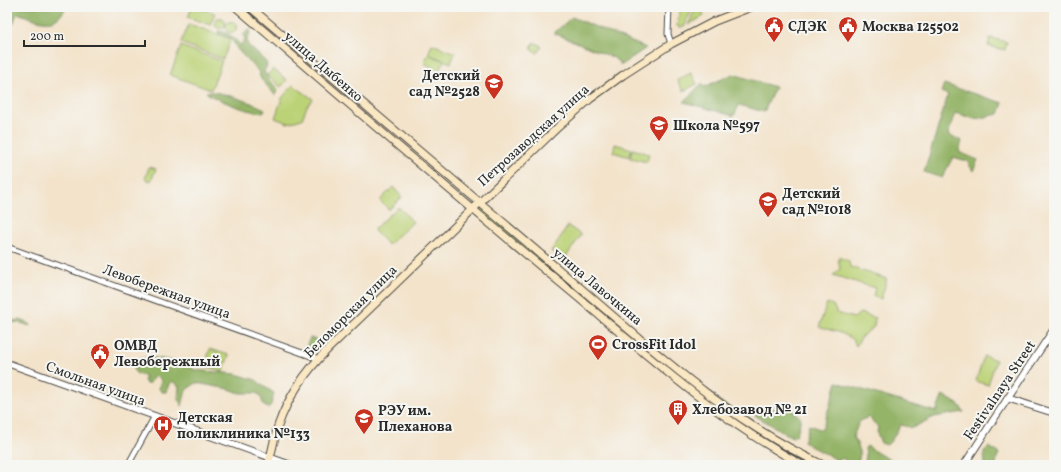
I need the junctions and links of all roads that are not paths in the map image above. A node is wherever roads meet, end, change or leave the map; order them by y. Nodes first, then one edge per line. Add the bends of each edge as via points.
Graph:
1 (236, 7) edge
2 (250, 7) edge
3 (669, 7) edge
4 (751, 7) edge
5 (671, 44) junction
6 (365, 104) junction
7 (359, 112) junction
8 (440, 168) junction
9 (433, 176) junction
10 (480, 202) junction
11 (472, 210) junction
12 (7, 247) edge
13 (1054, 329) edge
14 (319, 358) junction
15 (7, 363) edge
16 (699, 387) junction
17 (693, 394) junction
18 (708, 394) junction
19 (1008, 398) junction
20 (703, 401) junction
21 (1054, 414) edge
22 (154, 416) junction
23 (269, 463) edge
24 (128, 465) edge
25 (291, 465) edge
26 (802, 465) edge
27 (823, 465) edge
28 (964, 465) edge

1 - 7 main road, улица Дыбенко
2 - 6 main road, улица Дыбенко
3 - 5 street via 668,34
4 - 5 main road, Петрозаводская улица via 715,21
5 - 10 main road, Петрозаводская улица via 590,99
6 - 7 street, улица Дыбенко
6 - 8 main road, улица Дыбенко
7 - 9 main road, улица Дыбенко
8 - 9 street via 439,176
8 - 10 main road, улица Дыбенко
9 - 11 main road, улица Дыбенко
10 - 11 main road, Беломорская улица
10 - 16 main road, улица Лавочкина
11 - 14 main road, Беломорская улица
11 - 17 main road, улица Лавочкина
12 - 14 street, Левобережная улица
13 - 19 street, Festivalnaya Street
14 - 23 main road, Беломорская улица via 298,386 285,411
15 - 22 street, Смольная улица
16 - 17 street via 699,393
16 - 18 main road, улица Лавочкина
17 - 20 main road, улица Лавочкина
18 - 20 street via 702,395
18 - 27 main road, улица Лавочкина via 786,446
19 - 21 street
19 - 28 street, Festivalnaya Street
20 - 26 main road, улица Лавочкина via 781,454
22 - 23 street, Смольная улица
22 - 24 street
23 - 25 street, Смольная улица

